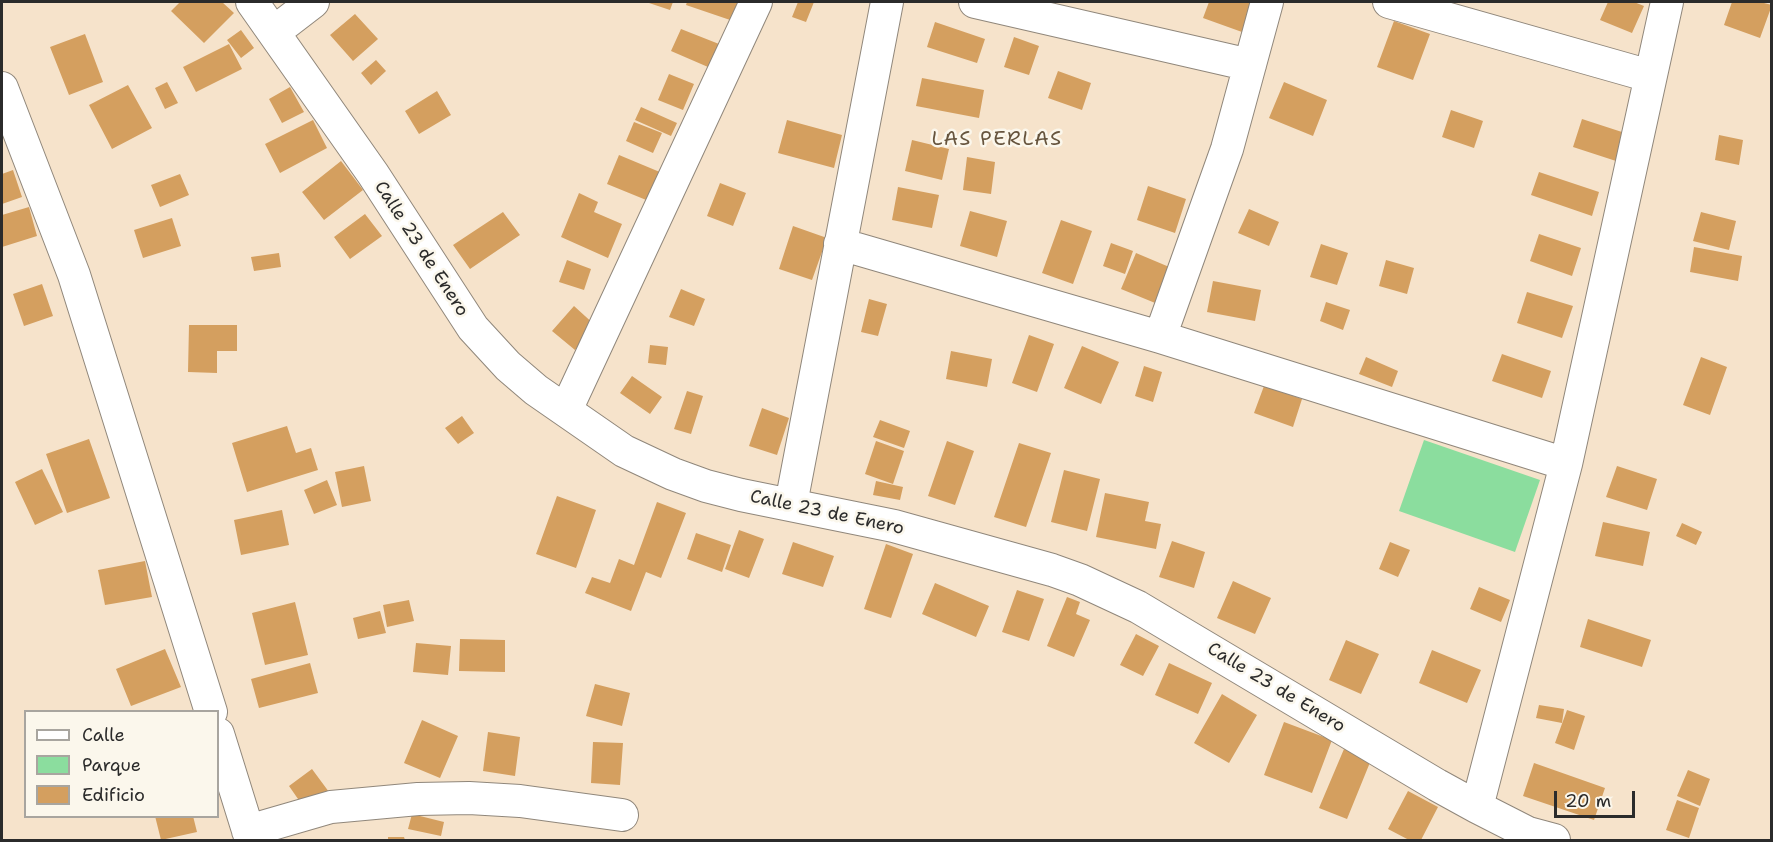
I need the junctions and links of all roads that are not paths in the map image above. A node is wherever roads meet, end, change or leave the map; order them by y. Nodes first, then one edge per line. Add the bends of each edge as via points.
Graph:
1 (252, 2) edge
2 (313, 2) edge
3 (756, 2) edge
4 (887, 2) edge
5 (975, 2) edge
6 (1267, 2) edge
7 (1389, 2) edge
8 (1667, 2) edge
9 (274, 32) junction
10 (1250, 65) junction
11 (1650, 76) junction
12 (2, 88) edge
13 (840, 244) junction
14 (1160, 337) junction
15 (566, 410) junction
16 (1566, 464) junction
17 (791, 504) junction
18 (211, 710) edge
19 (219, 737) edge
20 (1477, 807) junction
21 (622, 815) dead end
22 (249, 836) edge
23 (1536, 838) edge

1 - 9 street, Calle 23 de Enero
2 - 9 street
3 - 15 street
4 - 13 street
5 - 10 street
6 - 10 street
7 - 11 street
8 - 11 street
9 - 15 street, Calle 23 de Enero via 474,328 508,366
10 - 14 street via 1227,149
11 - 16 street
12 - 18 street via 74,275
13 - 14 street
13 - 17 street
14 - 16 street
15 - 17 street, Calle 23 de Enero via 624,452 656,467 706,486
16 - 20 street
17 - 20 street, Calle 23 de Enero via 894,526 1022,561 1110,592
19 - 22 street
20 - 23 street, Calle 23 de Enero
21 - 22 street via 520,801 418,799 332,807

